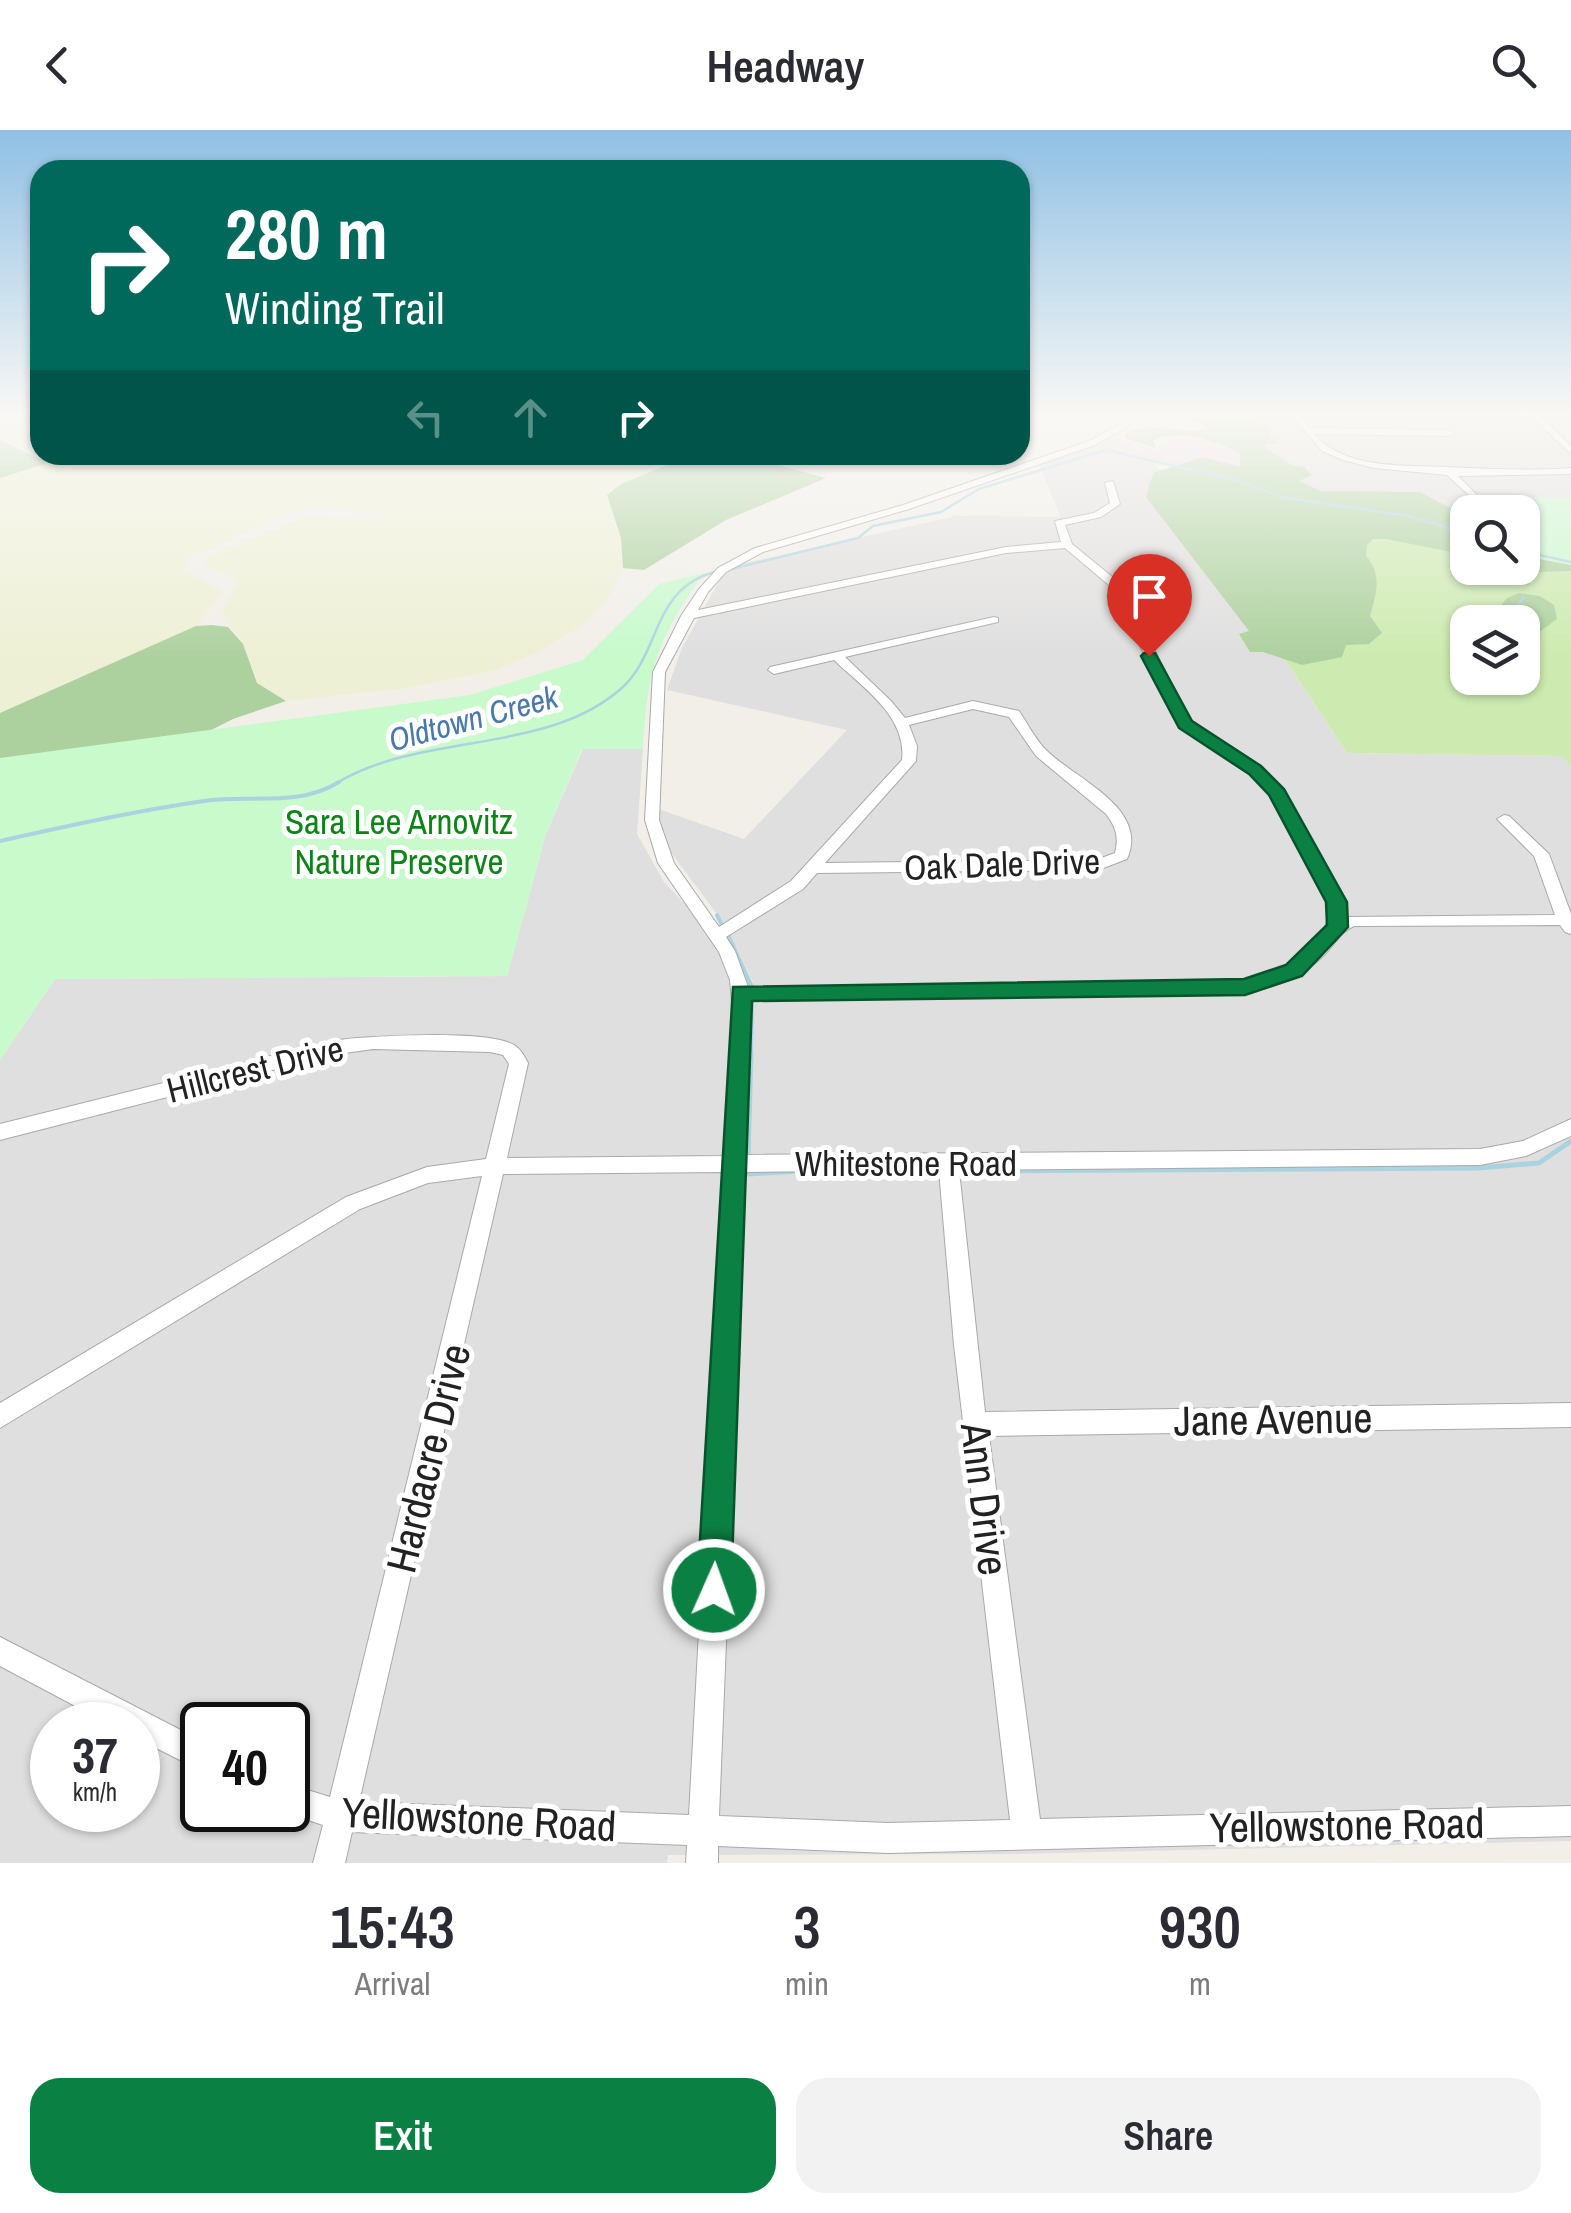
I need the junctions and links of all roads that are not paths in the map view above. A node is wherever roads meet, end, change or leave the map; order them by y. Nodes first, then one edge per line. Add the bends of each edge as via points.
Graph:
1 (944, 495) edge
2 (1116, 495) edge
3 (1067, 545) junction
4 (687, 616) junction
5 (994, 620) dead end
6 (837, 656) junction
7 (774, 670) dead end
8 (902, 723) junction
9 (1504, 819) dead end
10 (815, 868) junction
11 (1568, 924) edge
12 (1337, 927) junction
13 (718, 935) junction
14 (741, 993) junction
15 (513, 1054) joint
16 (1571, 1127) edge
17 (0, 1132) edge
18 (948, 1163) junction
19 (734, 1164) junction
20 (497, 1166) junction
21 (1571, 1415) edge
22 (0, 1416) edge
23 (975, 1424) junction
24 (0, 1651) edge
25 (180, 1745) edge
26 (310, 1806) edge
27 (341, 1816) junction
28 (1571, 1820) edge
29 (1027, 1834) junction
30 (703, 1848) edge
31 (330, 1863) edge

1 - 4 street via 771,546 721,572
2 - 3 street via 1112,507 1059,524
3 - 4 street via 1006,550
3 - 12 street via 1115,584 1186,724 1255,770 1277,793 1336,902
4 - 13 street via 657,678 652,820 666,863
5 - 6 street
6 - 7 street
6 - 8 street
8 - 10 street via 911,739 909,760
8 - 10 street, Oak Dale Drive via 974,705 1010,712 1040,752 1109,807 1126,842 1122,856 1098,865
9 - 11 street via 1541,854
10 - 13 street
11 - 12 street via 1352,921
12 - 14 street via 1294,971 1245,987
13 - 14 street
14 - 19 street
15 - 17 street, Hillcrest Drive via 463,1043 344,1046
15 - 20 street, Hardacre Drive via 520,1074
16 - 18 street, Whitestone Road via 1526,1148 1480,1157
18 - 19 street, Whitestone Road
18 - 23 street, Ann Drive
19 - 20 street, Whitestone Road
19 - 30 street
20 - 22 street, Whitestone Road via 426,1175 352,1203
20 - 27 street, Hardacre Drive
21 - 23 street, Jane Avenue
23 - 29 street, Ann Drive
24 - 25 street
26 - 27 street, Yellowstone Road
27 - 30 street, Yellowstone Road via 521,1820
27 - 31 street, Hardacre Drive
28 - 29 street, Yellowstone Road
29 - 30 street, Yellowstone Road

